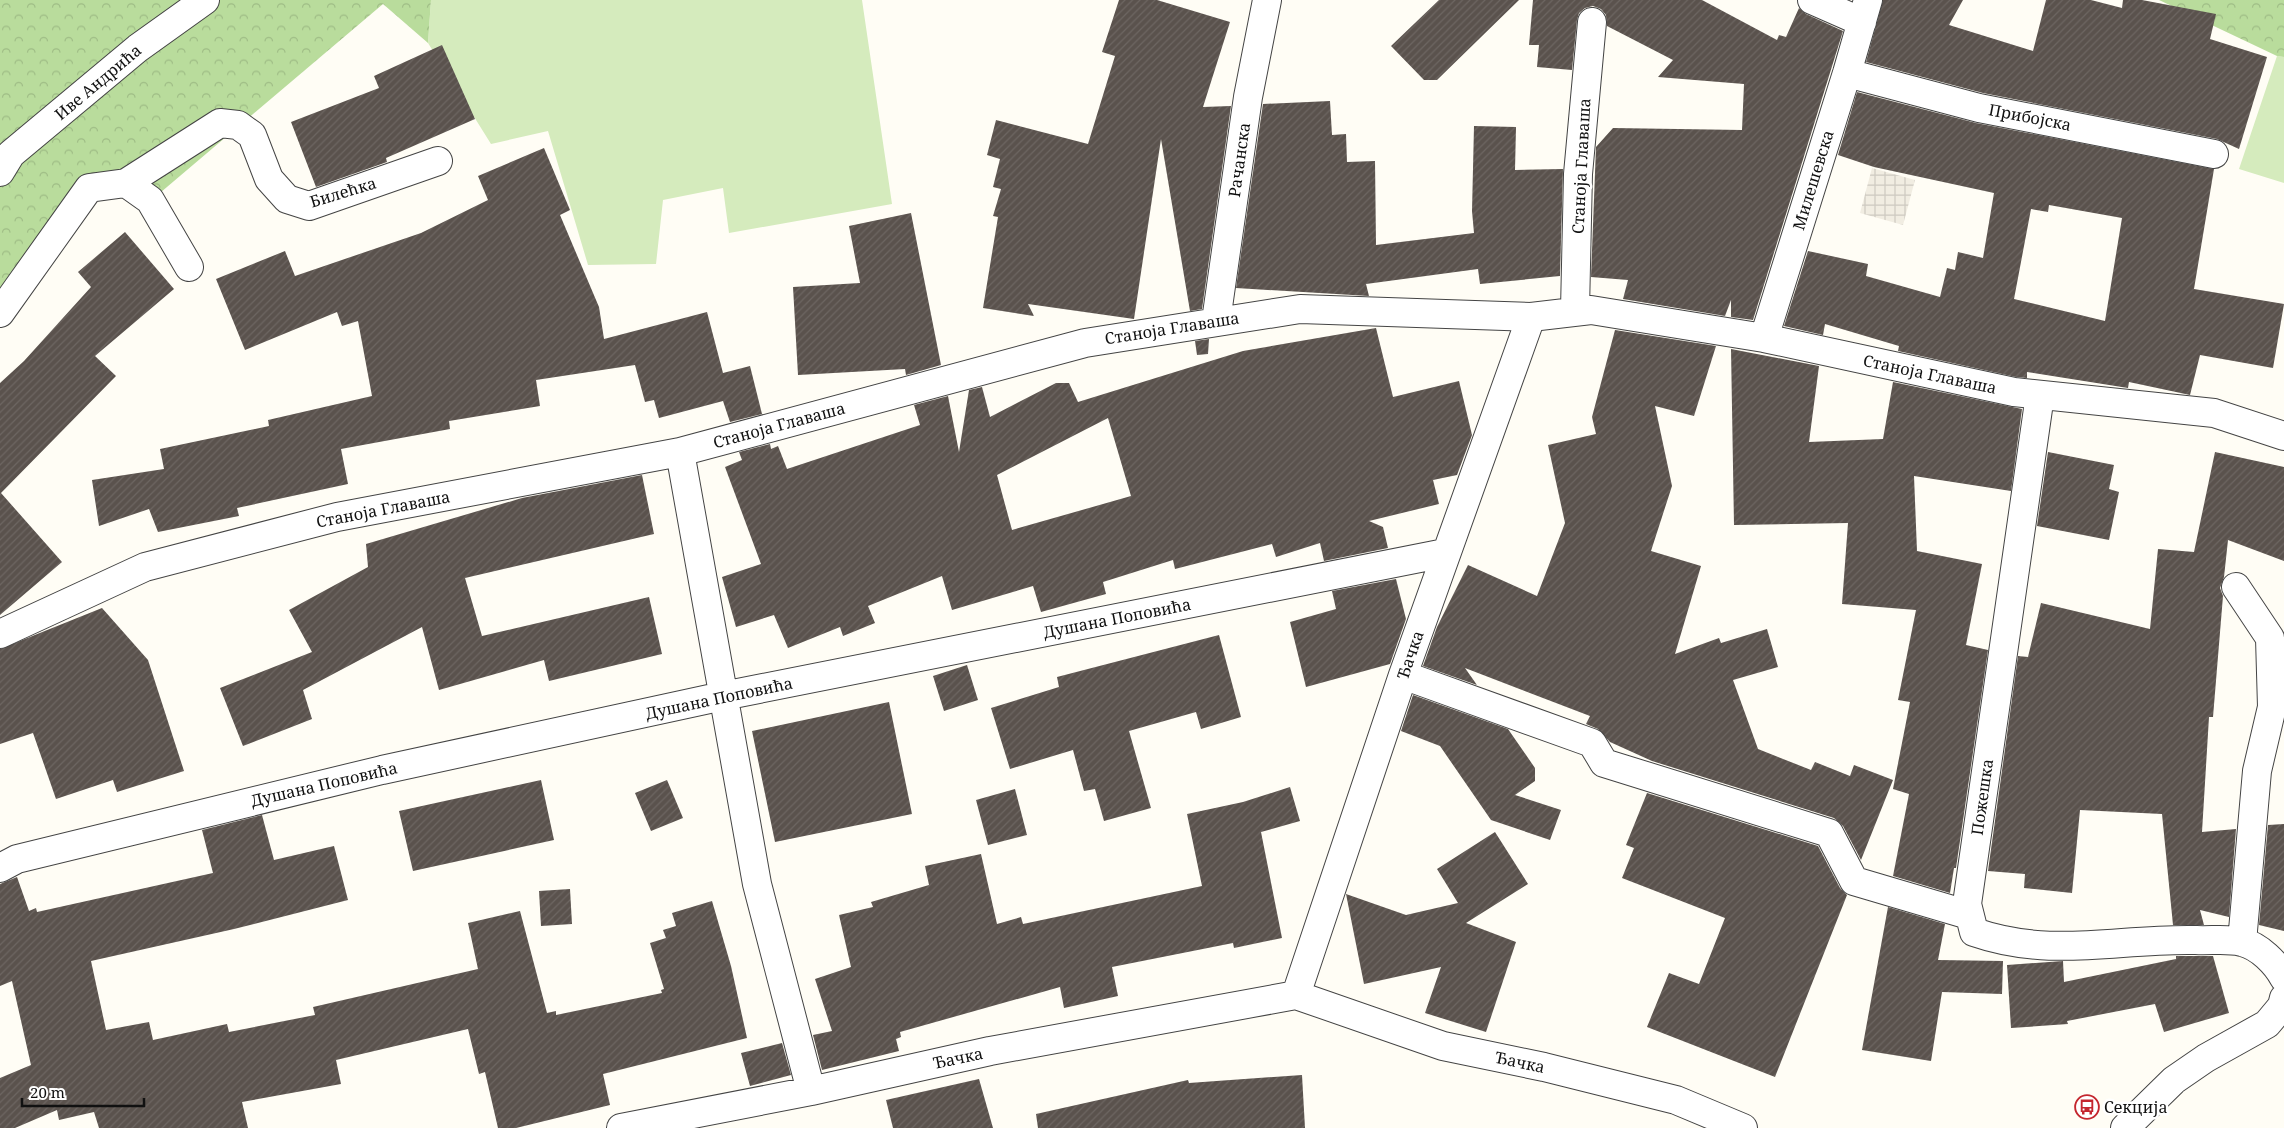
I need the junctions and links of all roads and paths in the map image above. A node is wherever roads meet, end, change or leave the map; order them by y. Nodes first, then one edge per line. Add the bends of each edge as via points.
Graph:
1 (205, 0) edge
2 (1267, 0) edge
3 (1812, 0) edge
4 (1865, 11) edge
5 (1592, 22) dead end
6 (1847, 73) junction
7 (2214, 154) dead end
8 (438, 161) dead end
9 (0, 172) edge
10 (126, 183) junction
11 (189, 267) dead end
12 (1575, 310) junction
13 (0, 313) edge
14 (1531, 317) junction
15 (1216, 321) junction
16 (1764, 338) junction
17 (2040, 395) junction
18 (2284, 436) edge
19 (680, 452) junction
20 (1445, 554) junction
21 (2236, 587) dead end
22 (0, 634) edge
23 (1402, 675) junction
24 (723, 696) junction
25 (2278, 710) edge
26 (0, 868) edge
27 (1970, 915) junction
28 (2242, 942) junction
29 (2284, 978) edge
30 (1296, 995) junction
31 (2284, 998) edge
32 (811, 1091) junction
33 (621, 1128) edge
34 (1743, 1128) edge
35 (2126, 1128) edge

1 - 9 street, Иве Андрића via 138,48 11,154
2 - 15 street, Рачанска via 1248,97
3 - 4 street, Милешевска
4 - 6 street, Милешевска
5 - 12 street, Станоја Главаша via 1578,174
6 - 7 street, Прибојска via 1979,108
6 - 16 street, Милешевска
8 - 10 street, Билећка via 309,206 287,199 269,179 252,135 238,125 220,123
10 - 11 street via 150,200
10 - 13 street, Билећка via 89,188
12 - 14 street, Станоја Главаша
12 - 16 street, Станоја Главаша
14 - 15 street, Станоја Главаша via 1300,309
14 - 20 street, Ђачка
15 - 19 street, Станоја Главаша via 1085,343
16 - 17 street, Станоја Главаша
17 - 18 street, Станоја Главаша via 2214,413
17 - 27 street, Пожешка via 1967,904
19 - 22 street, Станоја Главаша via 336,517 145,567
19 - 24 street
20 - 23 street, Ђачка
20 - 24 street, Душана Поповића
21 - 25 street via 2270,638
23 - 27 street via 1592,743 1604,763 1829,833 1854,881
23 - 30 street, Ђачка
24 - 26 street, Душана Поповића via 250,801 17,858
24 - 32 street via 757,884
25 - 28 street via 2257,770
27 - 28 street, Пожешка via 1974,932 2000,941 2041,946 2115,945 2162,940
28 - 29 street, Пожешка via 2261,952 2279,968
30 - 32 street, Ђачка via 990,1051
30 - 34 street, Ђачка via 1443,1046 1676,1100
31 - 35 street via 2282,1006 2267,1024 2174,1080
32 - 33 street, Ђачка

